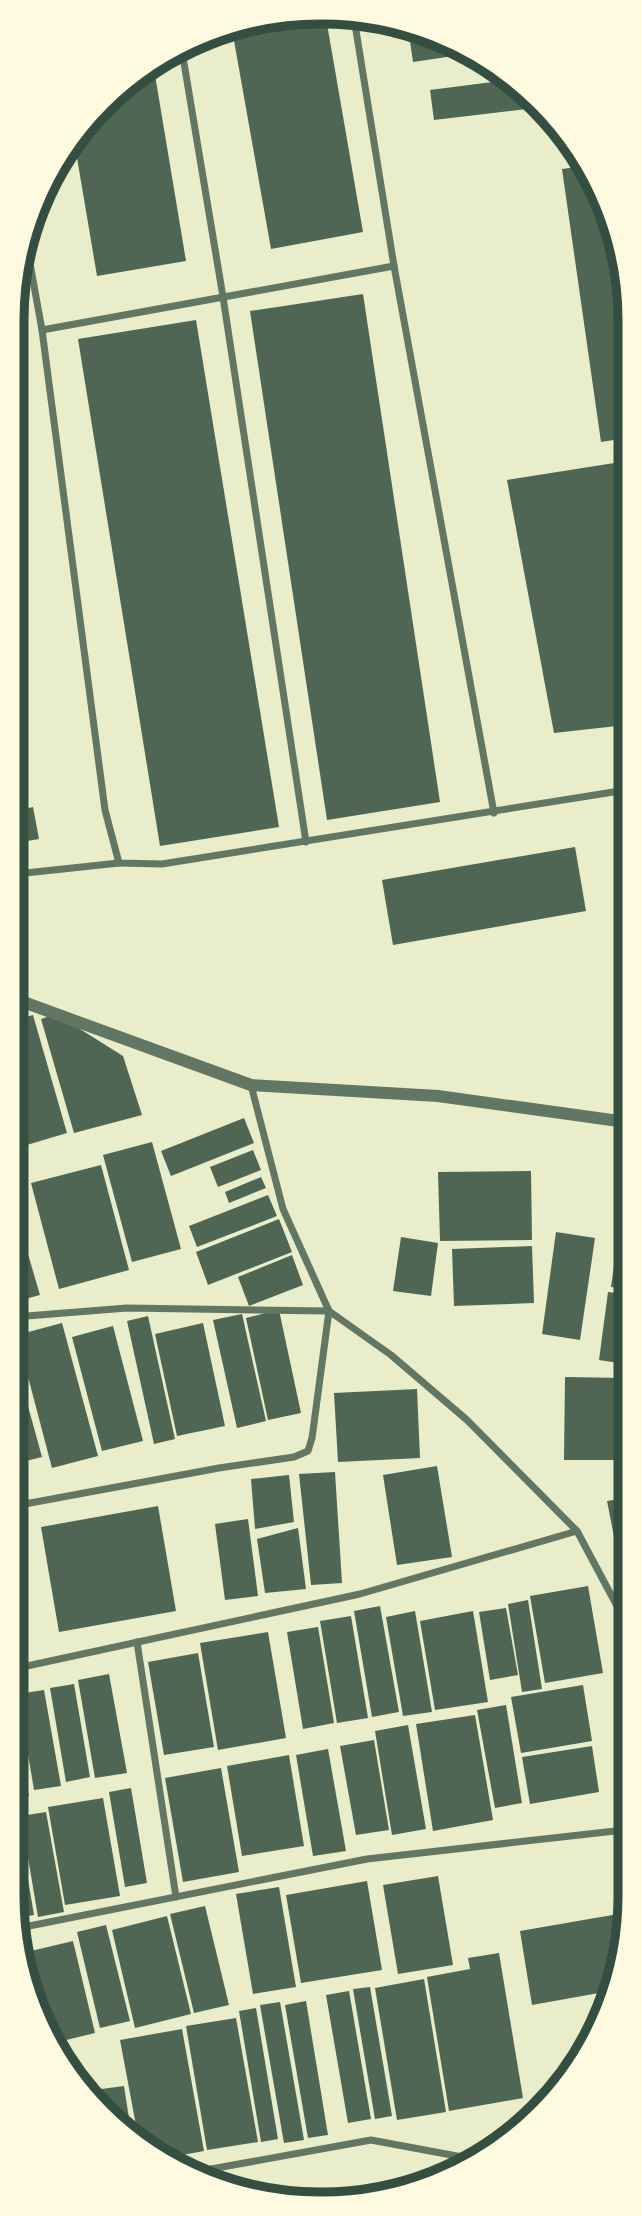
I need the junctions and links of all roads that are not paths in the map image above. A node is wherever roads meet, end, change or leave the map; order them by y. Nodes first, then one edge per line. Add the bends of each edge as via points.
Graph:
1 (355, 27) edge
2 (183, 59) edge
3 (30, 263) edge
4 (394, 266) junction
5 (223, 297) junction
6 (42, 330) junction
7 (618, 790) edge
8 (494, 813) junction
9 (306, 842) junction
10 (119, 863) junction
11 (24, 873) edge
12 (24, 1002) edge
13 (251, 1085) junction
14 (618, 1121) edge
15 (330, 1311) junction
16 (24, 1316) edge
17 (24, 1504) edge
18 (577, 1531) junction
19 (618, 1608) edge
20 (136, 1642) junction
21 (24, 1667) edge
22 (618, 1831) edge
23 (176, 1897) junction
24 (26, 1927) edge
25 (460, 2157) edge
26 (209, 2169) edge

1 - 4 street
2 - 5 street
3 - 6 street
4 - 5 street
4 - 8 street
5 - 6 street
5 - 9 street
6 - 10 street via 105,810
7 - 8 street
8 - 9 street
9 - 10 street via 162,864
10 - 11 street
12 - 13 street
13 - 14 street via 438,1096
13 - 15 street via 283,1209
15 - 16 street via 127,1308
15 - 17 street via 308,1451
15 - 18 street via 391,1355 467,1420
18 - 19 street
18 - 20 street via 360,1594
20 - 21 street
20 - 23 street
22 - 23 street via 367,1859
23 - 24 street
25 - 26 street via 371,2140

